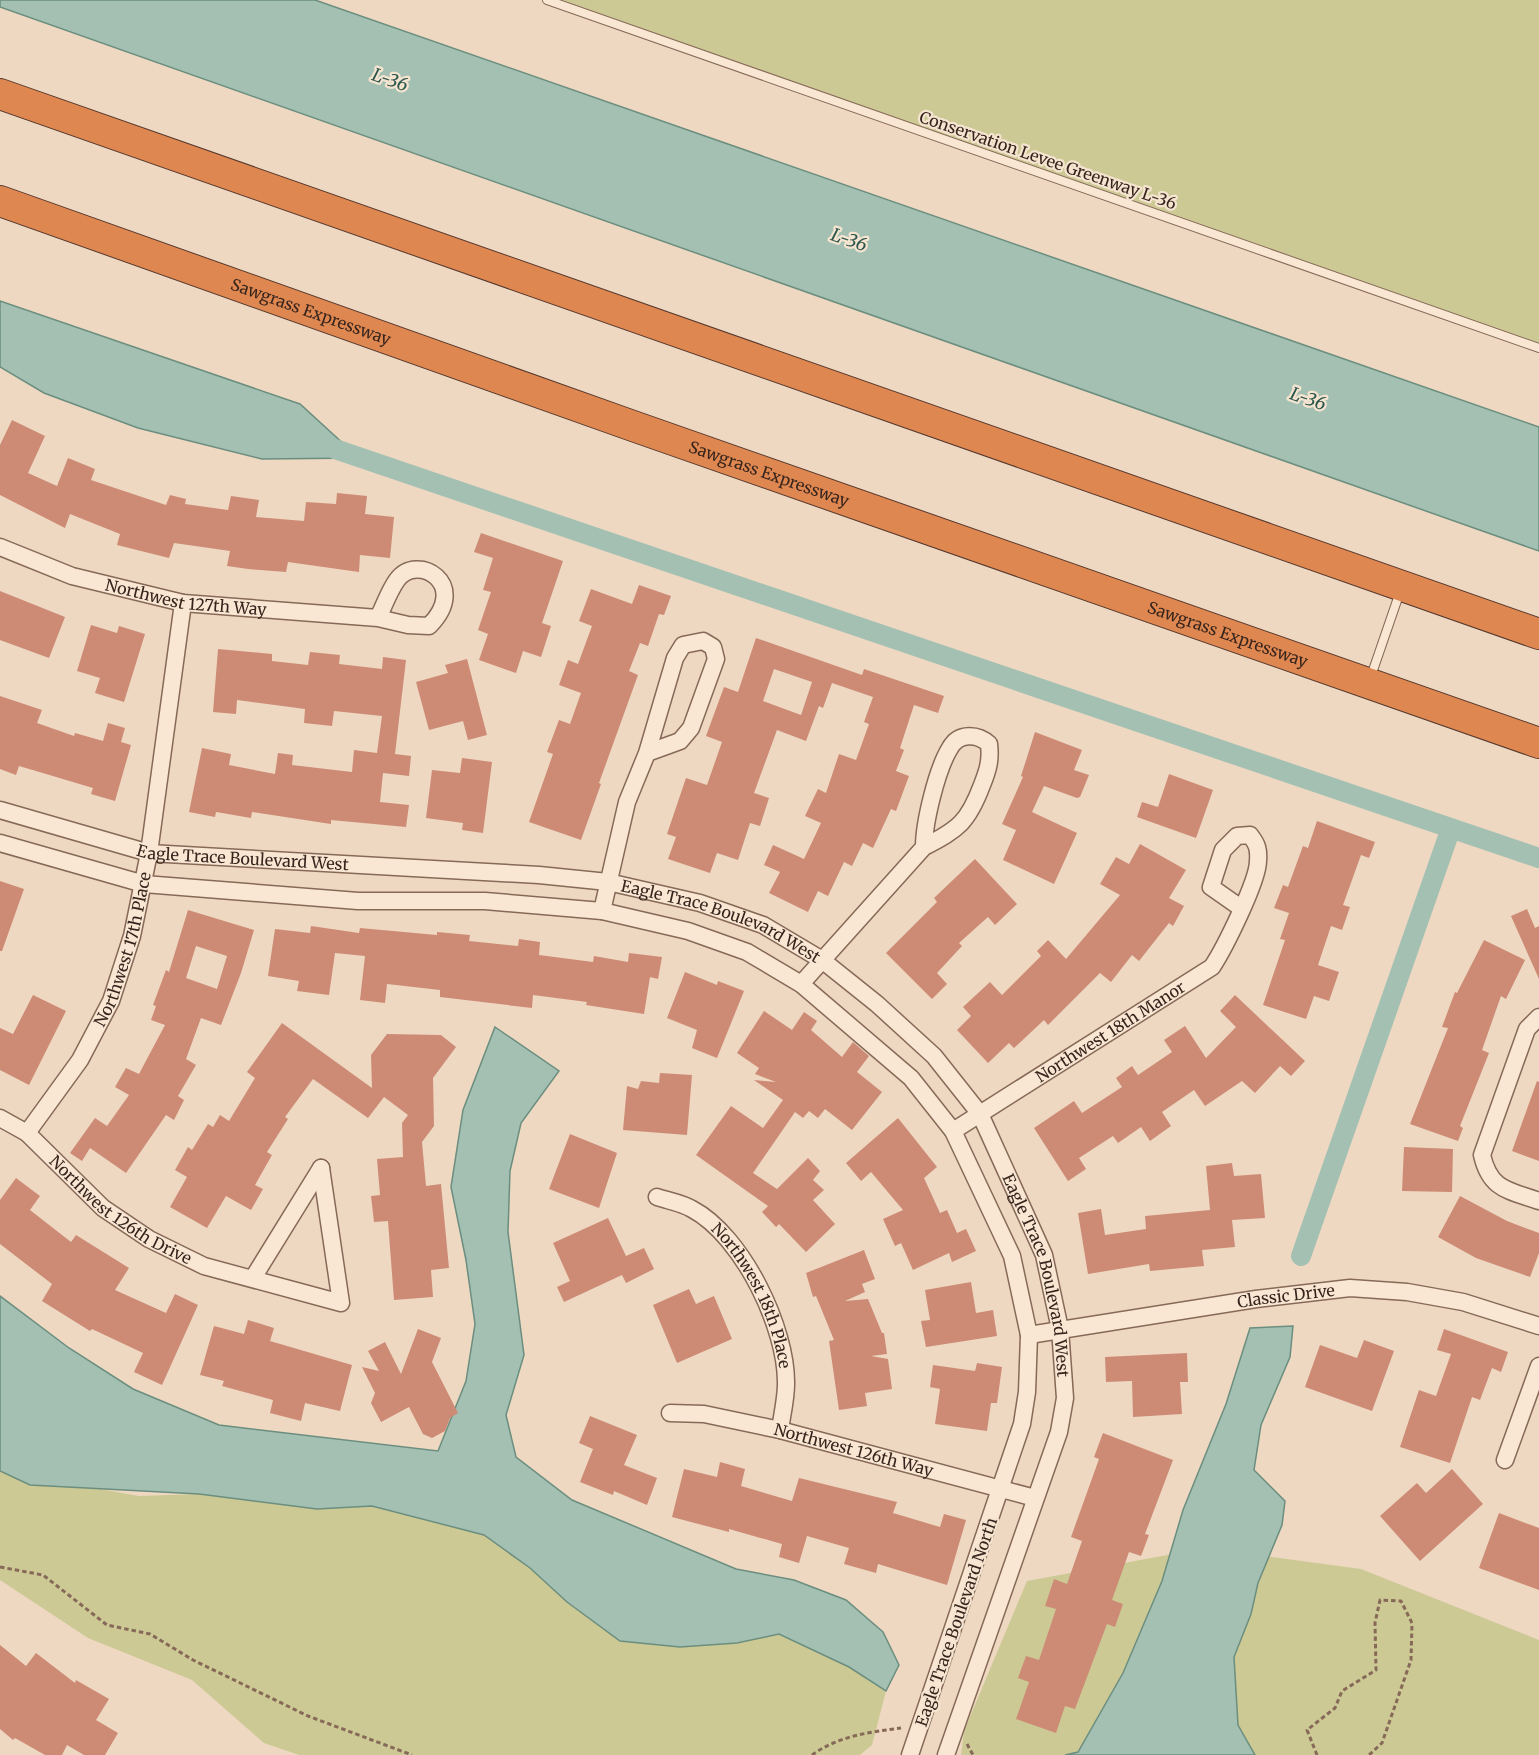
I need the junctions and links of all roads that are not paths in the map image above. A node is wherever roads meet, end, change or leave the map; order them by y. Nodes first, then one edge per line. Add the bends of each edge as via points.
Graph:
1 (546, 0) edge
2 (0, 94) edge
3 (0, 201) edge
4 (1539, 348) edge
5 (0, 547) edge
6 (1402, 586) junction
7 (183, 603) junction
8 (378, 618) dead end
9 (1539, 634) edge
10 (1369, 683) junction
11 (1539, 743) edge
12 (647, 753) junction
13 (0, 810) edge
14 (0, 843) edge
15 (924, 846) junction
16 (149, 853) junction
17 (608, 882) junction
18 (144, 884) junction
19 (1241, 908) dead end
20 (602, 911) junction
21 (822, 960) junction
22 (801, 984) junction
23 (1539, 1017) edge
24 (980, 1114) junction
25 (0, 1118) edge
26 (953, 1131) junction
27 (27, 1133) junction
28 (657, 1197) dead end
29 (1539, 1201) edge
30 (253, 1278) junction
31 (1539, 1326) edge
32 (1060, 1329) junction
33 (1029, 1335) junction
34 (1539, 1366) edge
35 (670, 1413) dead end
36 (780, 1430) junction
37 (1505, 1461) dead end
38 (1001, 1488) junction
39 (1035, 1498) junction
40 (910, 1755) edge
41 (946, 1755) edge

1 - 4 lane, Conservation Levee Greenway L-36
2 - 6 highway
3 - 10 highway, Sawgrass Expressway
5 - 7 street, Northwest 127th Way via 72,576
6 - 9 highway
6 - 10 lane
7 - 8 street, Northwest 127th Way
7 - 16 street, Northwest 17th Place
10 - 11 highway, Sawgrass Expressway
12 - 12 street via 680,741 691,728 716,660 713,647 703,641 683,645 675,658
12 - 17 street via 627,802
13 - 16 street, Eagle Trace Boulevard West
14 - 18 street, Eagle Trace Boulevard West
15 - 15 street via 949,834 972,814 991,762 989,744 981,737 968,735 950,746 924,822
15 - 21 street
16 - 17 street, Eagle Trace Boulevard West
16 - 18 street, Northwest 17th Place
17 - 20 street
17 - 21 street, Eagle Trace Boulevard West via 700,903 763,925
18 - 20 street, Eagle Trace Boulevard West via 358,901 485,901
18 - 27 street, Northwest 17th Place via 111,1001 80,1060
19 - 24 street, Northwest 18th Manor via 1212,967
20 - 22 street, Eagle Trace Boulevard West via 688,932 747,952
21 - 22 street
21 - 24 street, Eagle Trace Boulevard West via 934,1056
22 - 26 street, Eagle Trace Boulevard West via 911,1078
23 - 29 street via 1527,1029 1482,1155 1486,1173 1497,1186
24 - 26 street, Northwest 18th Manor
24 - 32 street, Eagle Trace Boulevard West via 1044,1255
25 - 27 street, Northwest 126th Drive
26 - 33 street, Eagle Trace Boulevard West via 1012,1257
27 - 30 street, Northwest 126th Drive via 103,1208 149,1239 204,1266
28 - 36 street, Northwest 18th Place via 692,1209 708,1220 756,1282 772,1315 783,1353 786,1385
30 - 30 street, Northwest 126th Drive via 341,1303 321,1168
31 - 32 street, Classic Drive via 1463,1302 1407,1292 1350,1288
32 - 33 street, Classic Drive
32 - 39 street, Eagle Trace Boulevard West via 1065,1398 1059,1432
33 - 38 street, Eagle Trace Boulevard West via 1022,1424
34 - 37 street
35 - 36 street, Northwest 126th Way via 704,1413
36 - 38 street, Northwest 126th Way
38 - 39 street, Northwest 126th Way
38 - 40 street, Eagle Trace Boulevard North
39 - 41 street, Eagle Trace Boulevard North

